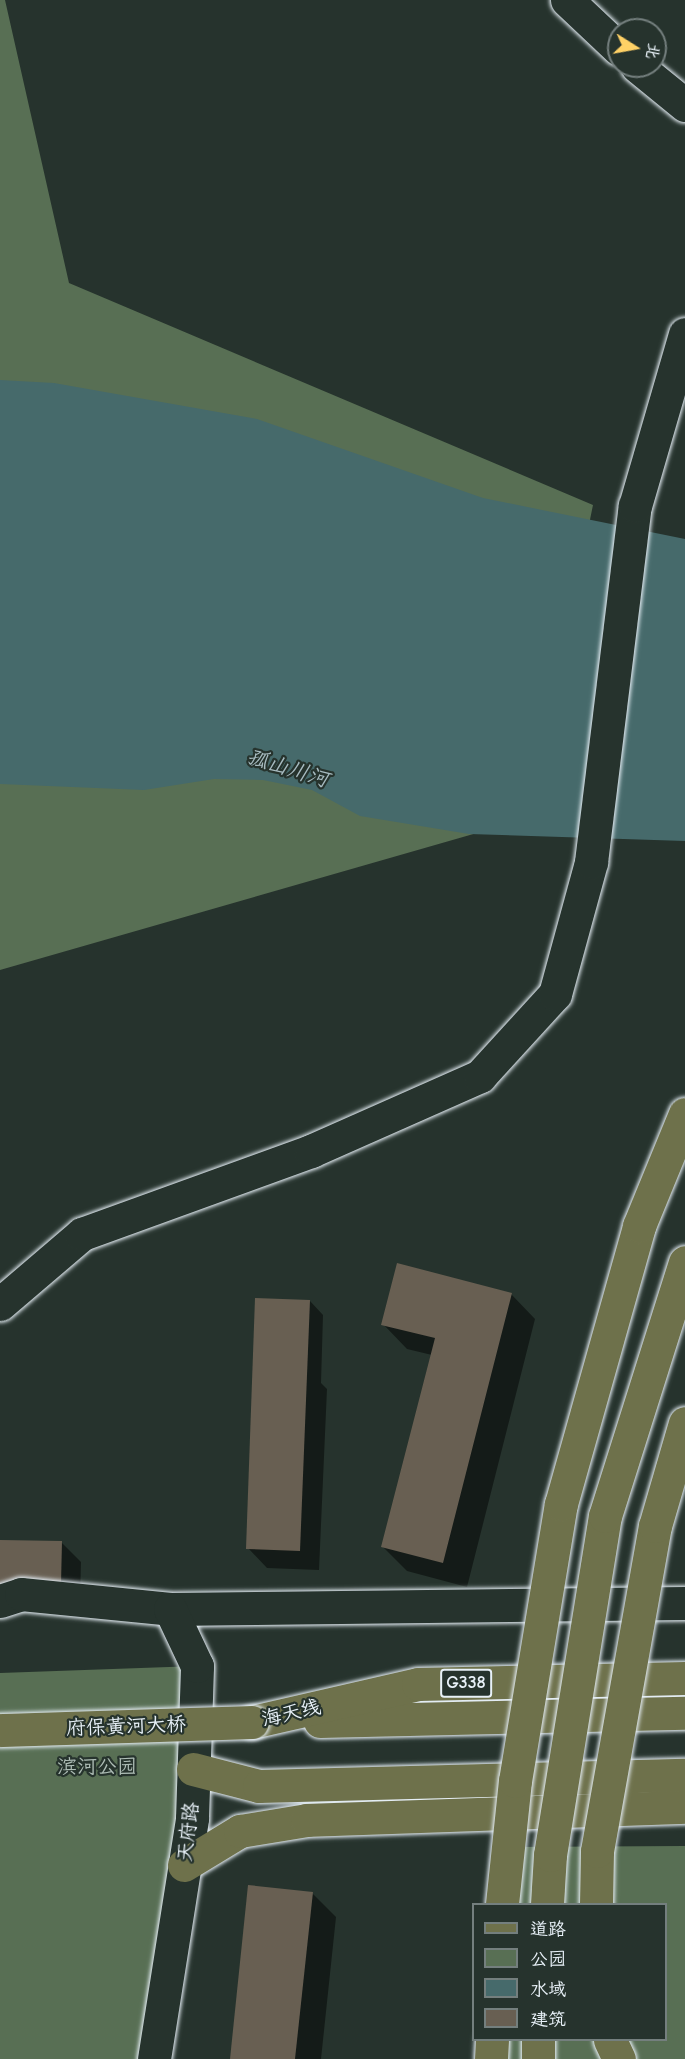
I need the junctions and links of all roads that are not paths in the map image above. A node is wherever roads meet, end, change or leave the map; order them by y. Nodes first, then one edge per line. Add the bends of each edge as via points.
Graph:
1 (567, 0) edge
2 (607, 38) edge
3 (652, 78) edge
4 (685, 105) edge
5 (685, 334) edge
6 (685, 1114) edge
7 (685, 1262) edge
8 (0, 1304) edge
9 (685, 1423) edge
10 (0, 1601) edge
11 (685, 1603) edge
12 (170, 1609) junction
13 (685, 1678) edge
14 (685, 1713) edge
15 (252, 1722) junction
16 (0, 1730) edge
17 (193, 1769) junction
18 (685, 1774) edge
19 (685, 1807) edge
20 (184, 1865) junction
21 (502, 1903) edge
22 (547, 1903) edge
23 (596, 1903) edge
24 (492, 2041) edge
25 (538, 2041) edge
26 (611, 2041) edge
27 (154, 2059) edge
28 (491, 2059) edge
29 (538, 2059) edge
30 (620, 2059) edge

1 - 2 street
3 - 4 street
5 - 8 street via 635,506 591,862 555,994 480,1076 311,1150 82,1234
6 - 21 main road, bridge via 639,1226 561,1504 515,1781
7 - 22 main road, bridge via 605,1516 550,1855
9 - 23 main road, bridge via 655,1527 597,1851
10 - 12 street via 21,1594
11 - 12 street
12 - 17 street, 天府路 via 197,1666
13 - 15 main road, 海天线 / G338 via 418,1684
14 - 15 main road, 海天线 / G338
15 - 16 main road, 府保黄河大桥 / G338, bridge
17 - 18 main road via 259,1786
17 - 20 street, 天府路 via 192,1818
19 - 20 main road via 307,1820 240,1831
20 - 27 street, 天府路
24 - 28 main road
25 - 29 main road
26 - 30 main road

